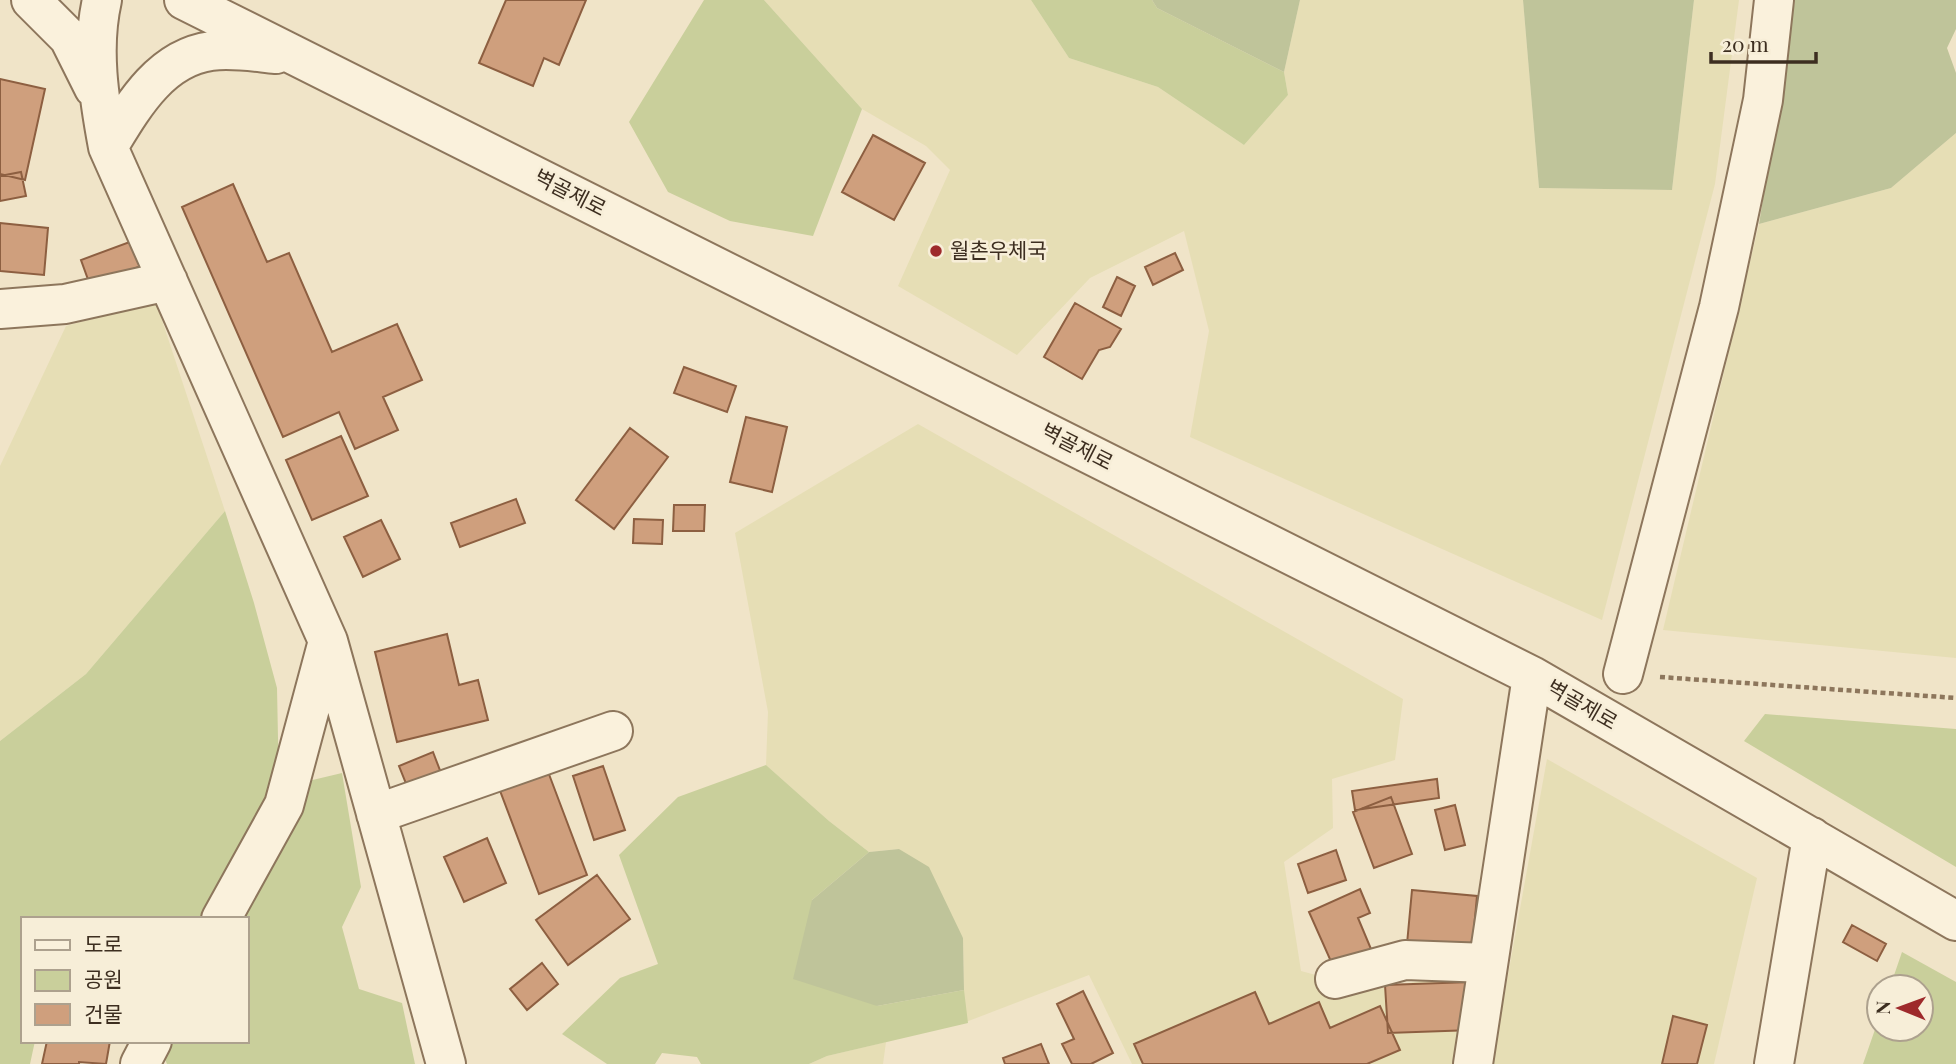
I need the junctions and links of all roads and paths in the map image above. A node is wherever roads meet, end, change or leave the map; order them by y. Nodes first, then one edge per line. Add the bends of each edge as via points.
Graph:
1 (31, 0) edge
2 (102, 0) edge
3 (184, 0) edge
4 (1774, 0) edge
5 (295, 55) junction
6 (98, 94) junction
7 (108, 146) junction
8 (168, 281) junction
9 (0, 309) edge
10 (327, 641) junction
11 (1623, 674) joint
12 (1532, 676) junction
13 (1956, 698) edge
14 (613, 731) dead end
15 (376, 814) junction
16 (1812, 837) junction
17 (221, 917) edge
18 (1956, 921) edge
19 (1488, 963) junction
20 (1335, 979) dead end
21 (151, 1043) edge
22 (140, 1064) edge
23 (446, 1064) edge
24 (1473, 1064) edge
25 (1774, 1064) edge

1 - 6 street via 69,38
2 - 6 street via 97,19
3 - 5 street, 벽골제로
4 - 11 street via 1763,100 1719,307
5 - 7 street via 213,50 188,56 136,100
5 - 12 street, 벽골제로
6 - 7 street
7 - 8 street
8 - 9 street via 65,304
8 - 10 street
10 - 15 street
10 - 17 street via 284,805
11 - 13 path
12 - 16 street, 벽골제로
12 - 19 street
14 - 15 street
15 - 23 street
16 - 18 street, 벽골제로
16 - 25 street
19 - 20 street via 1405,960
19 - 24 street
21 - 22 street

